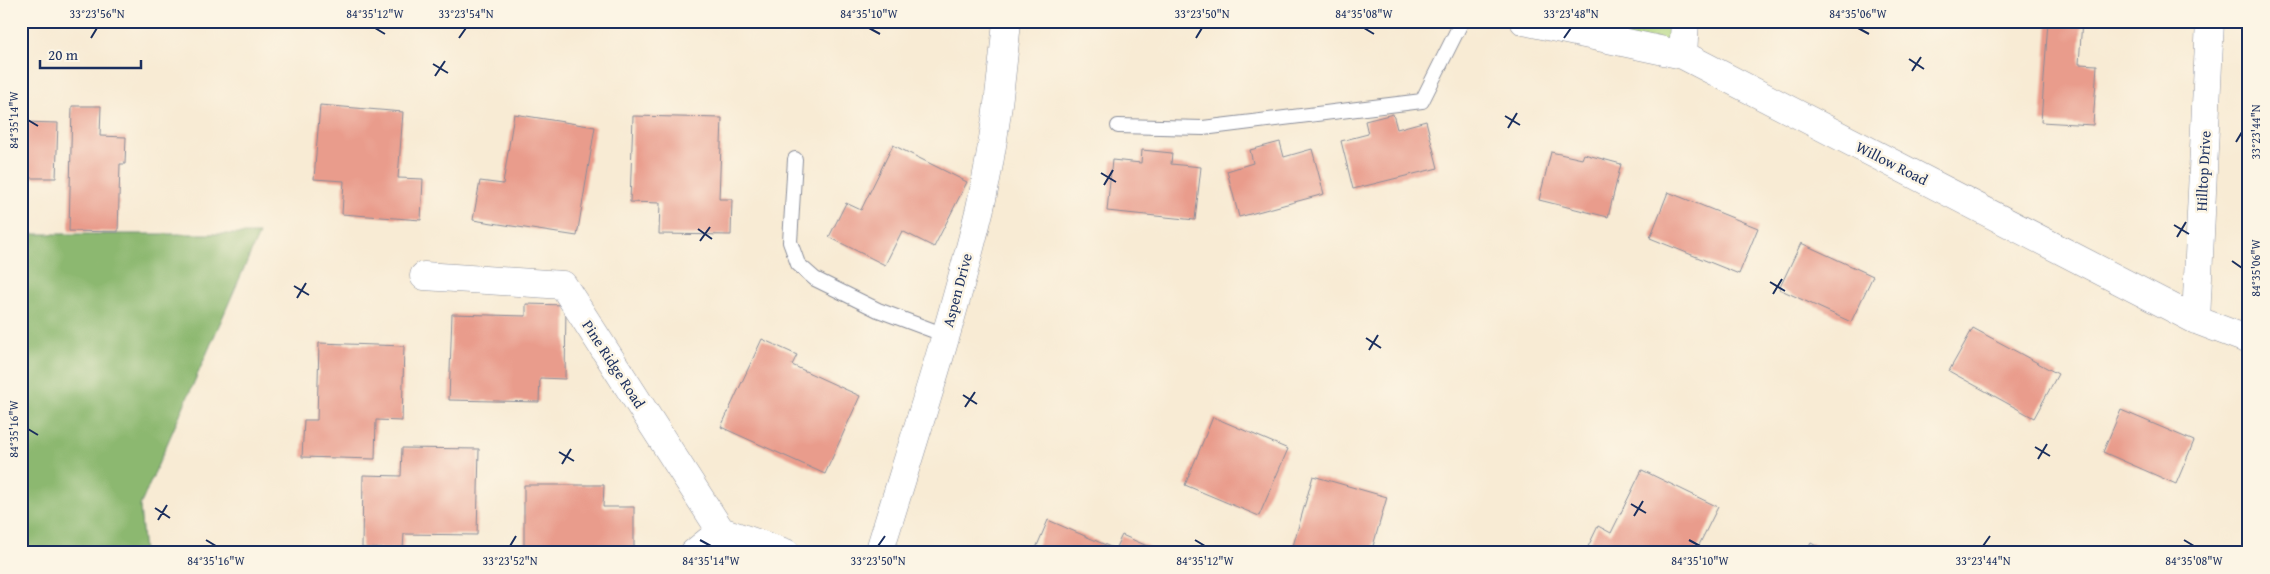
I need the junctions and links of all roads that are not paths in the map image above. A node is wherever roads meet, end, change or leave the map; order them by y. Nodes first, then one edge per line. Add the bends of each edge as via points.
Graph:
1 (1007, 21) edge
2 (1462, 21) edge
3 (1524, 21) edge
4 (1685, 21) edge
5 (2210, 21) edge
6 (1683, 55) junction
7 (1118, 126) dead end
8 (795, 159) dead end
9 (424, 276) dead end
10 (2196, 320) junction
11 (945, 335) junction
12 (2249, 340) edge
13 (721, 531) junction
14 (694, 553) edge
15 (786, 553) edge
16 (879, 553) edge

1 - 11 street, Aspen Drive via 998,108 980,208
2 - 7 lane via 1422,101 1203,128
3 - 6 street, Willow Road
4 - 6 street
5 - 10 street, Hilltop Drive
6 - 10 street, Willow Road
8 - 11 lane via 790,242 798,264 815,279 878,310
9 - 13 street, Pine Ridge Road via 563,285
10 - 12 street, Willow Road
11 - 16 street, Aspen Drive
13 - 14 street
13 - 15 street

